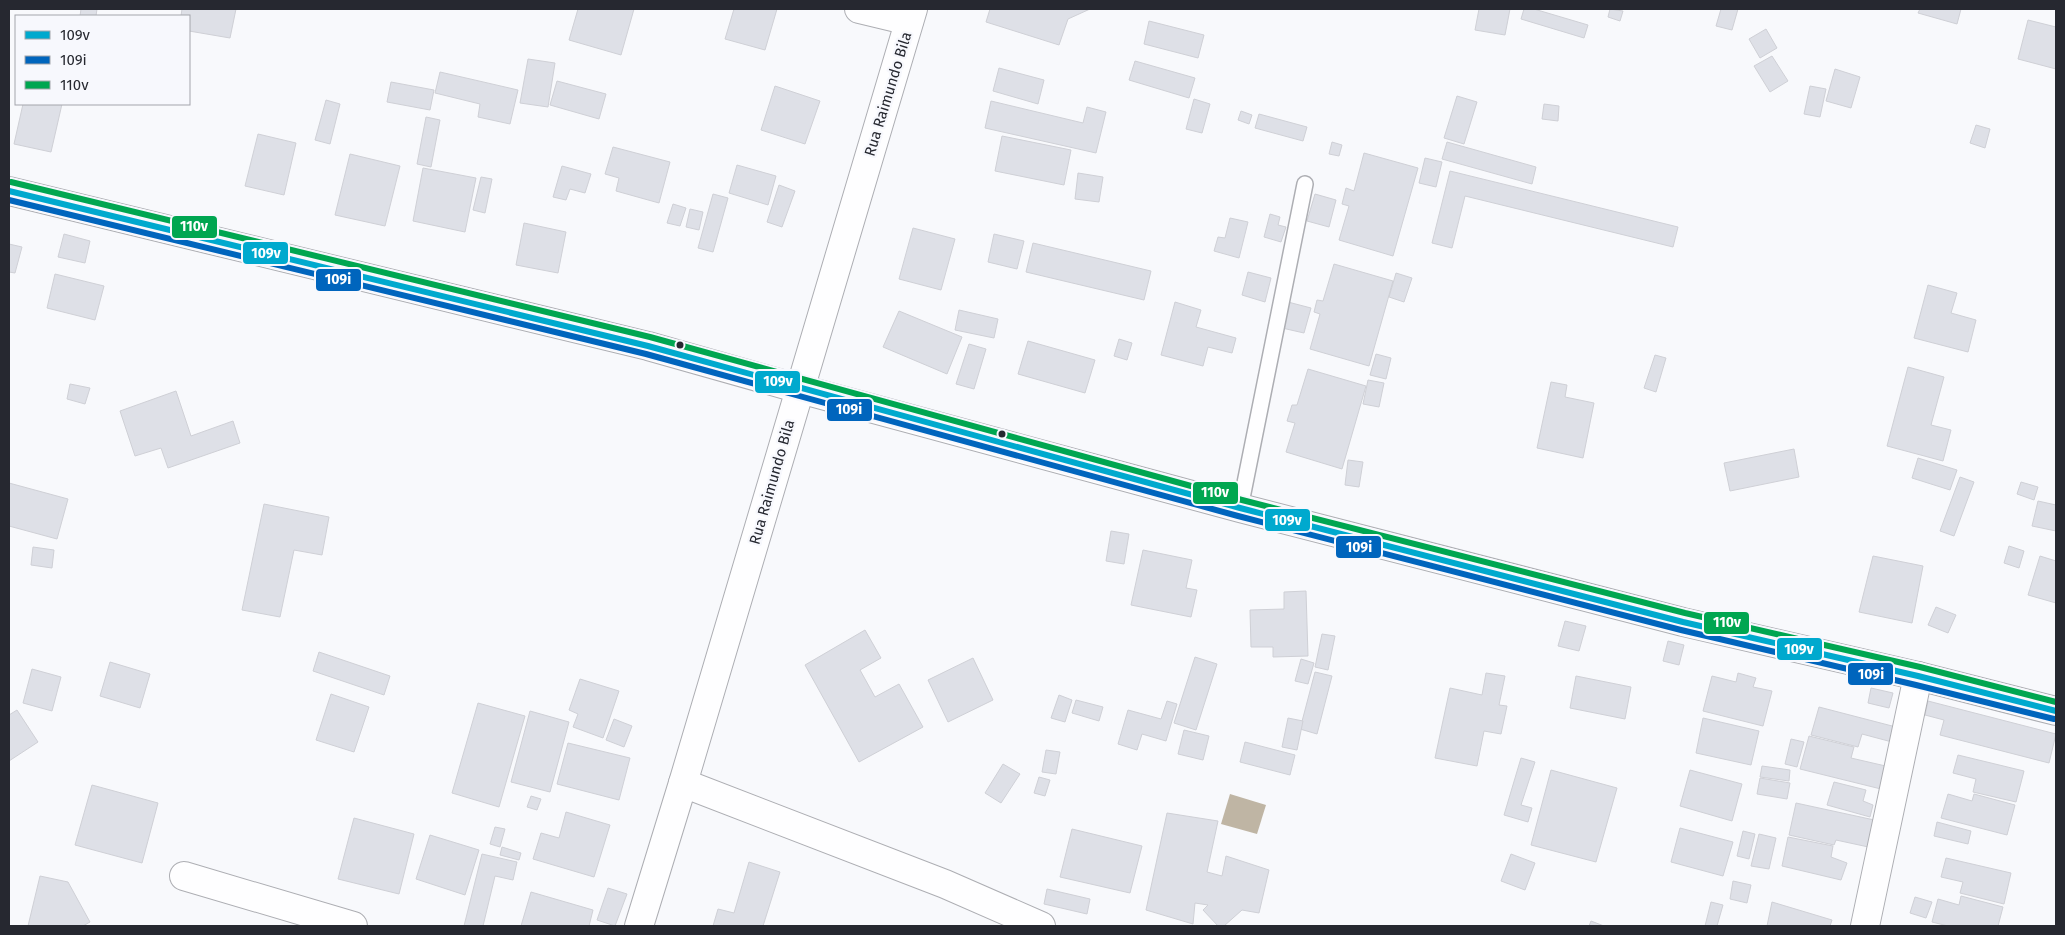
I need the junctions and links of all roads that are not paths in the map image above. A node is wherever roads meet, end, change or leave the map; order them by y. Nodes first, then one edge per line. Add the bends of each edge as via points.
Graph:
1 (859, 9) edge
2 (911, 15) edge
3 (1304, 184) dead end
4 (9, 191) edge
5 (800, 389) junction
6 (1240, 508) junction
7 (1918, 676) junction
8 (2056, 711) edge
9 (683, 784) junction
10 (184, 876) dead end
11 (353, 926) edge
12 (639, 926) edge
13 (1042, 926) edge
14 (1865, 926) edge

1 - 2 street
2 - 5 street, Rua Raimundo Bila
3 - 6 lane
4 - 5 street via 648,346
5 - 6 street
5 - 9 street, Rua Raimundo Bila
6 - 7 street via 1683,622
7 - 8 street
7 - 14 street
9 - 12 street, Rua Raimundo Bila
9 - 13 street via 945,884
10 - 11 street

